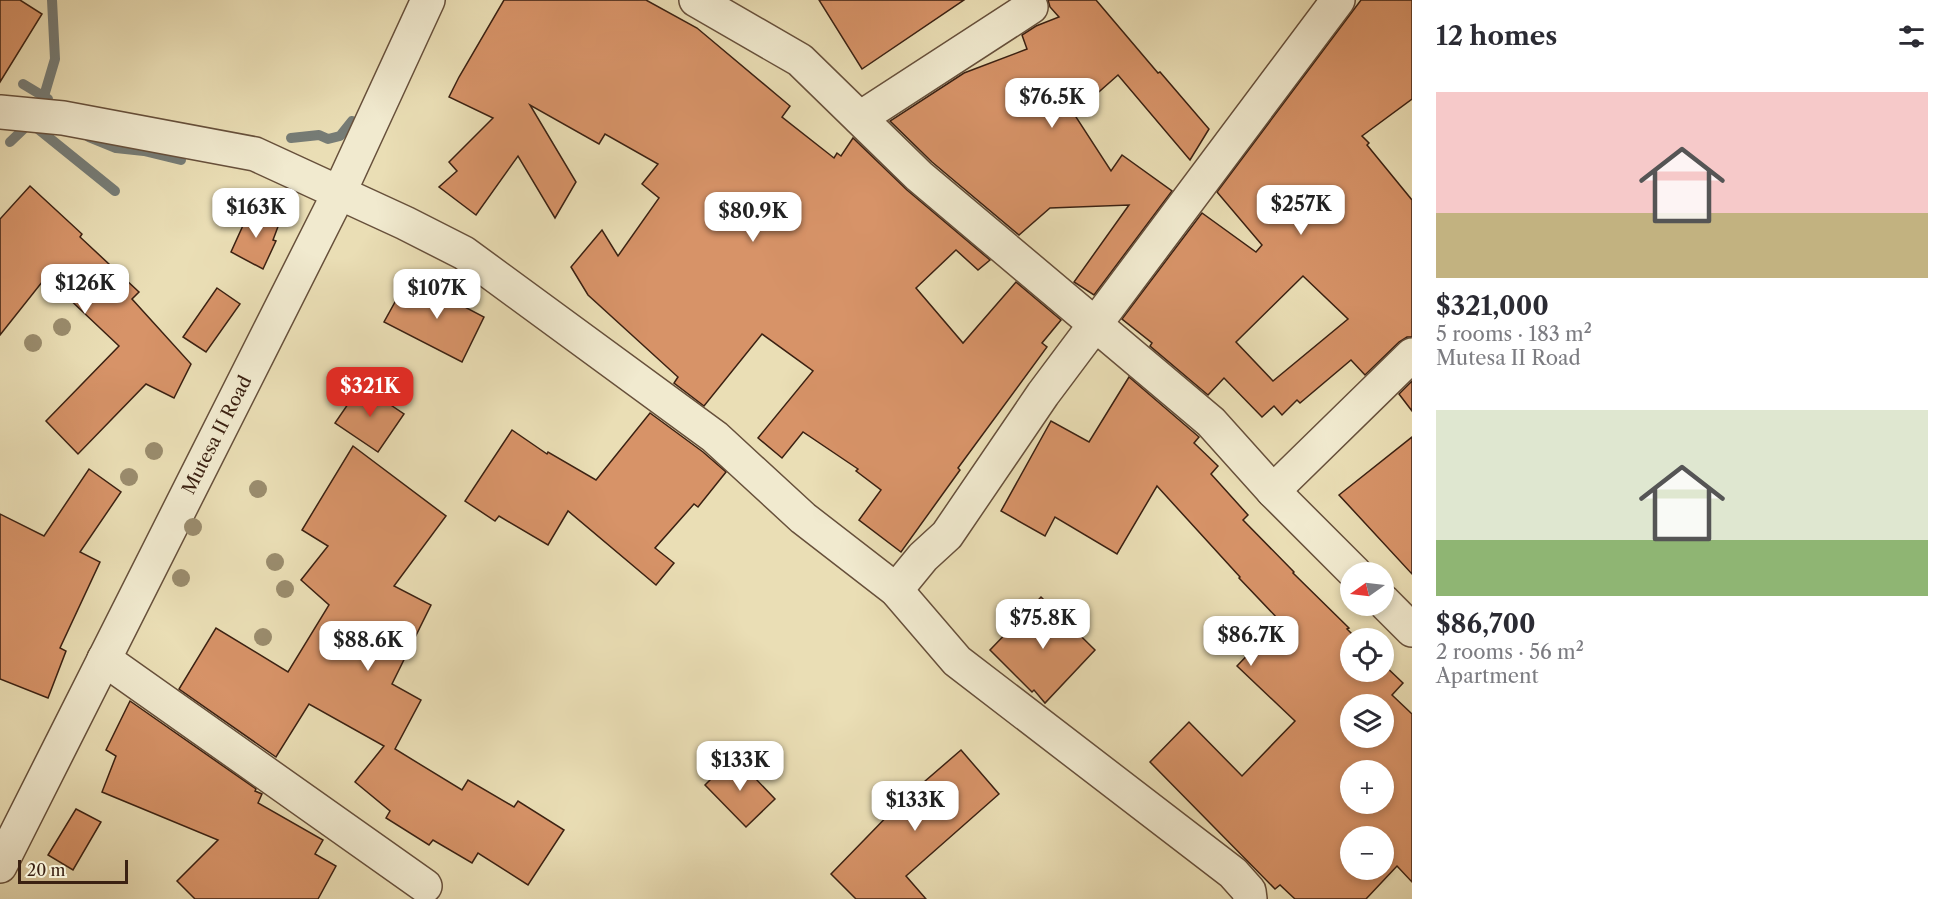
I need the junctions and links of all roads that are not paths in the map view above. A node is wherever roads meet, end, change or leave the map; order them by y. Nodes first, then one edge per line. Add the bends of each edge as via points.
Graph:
1 (428, 0) edge
2 (696, 0) edge
3 (1338, 0) edge
4 (1031, 8) dead end
5 (0, 112) edge
6 (860, 118) junction
7 (339, 193) junction
8 (1095, 324) junction
9 (1412, 355) edge
10 (1273, 491) junction
11 (1343, 562) edge
12 (896, 590) junction
13 (1394, 612) edge
14 (1412, 630) edge
15 (104, 659) junction
16 (0, 866) edge
17 (425, 886) dead end
18 (1250, 899) edge

1 - 7 street, Mutesa II Road
2 - 6 street via 800,60
3 - 8 street
4 - 6 street
5 - 7 street via 63,118 255,154
6 - 8 street via 919,176
7 - 12 street via 464,253 715,437 803,519
7 - 15 street, Mutesa II Road
8 - 10 street via 1211,422
8 - 12 street via 947,535
9 - 10 street
10 - 11 street
12 - 18 street via 957,661 1233,873 1249,891
13 - 14 street
15 - 16 street, Mutesa II Road
15 - 17 street

